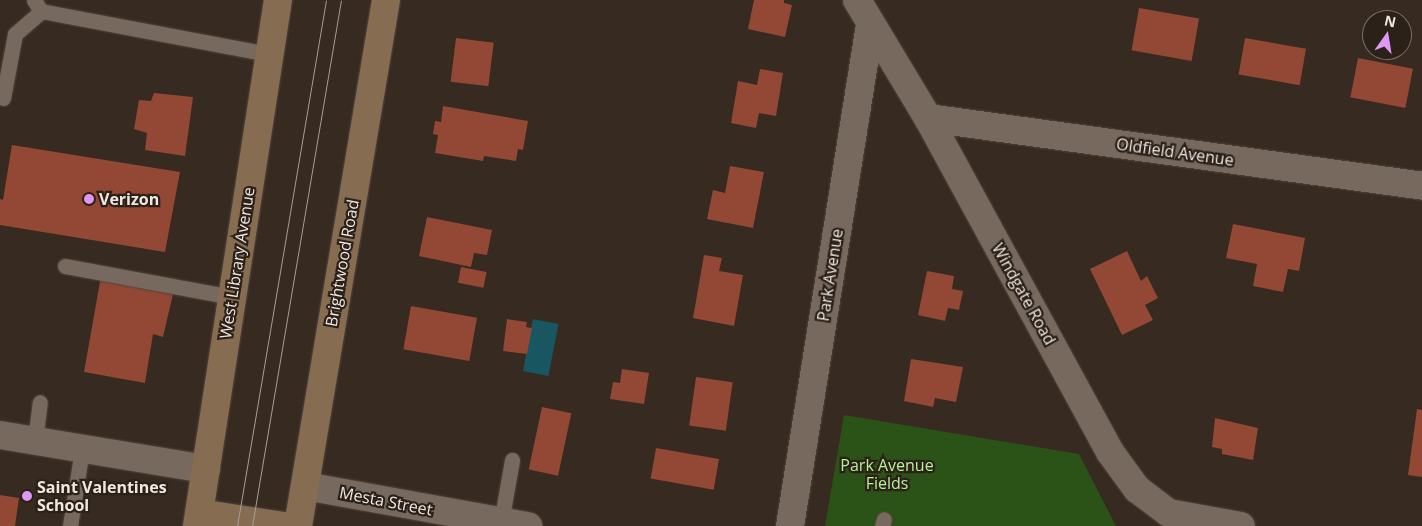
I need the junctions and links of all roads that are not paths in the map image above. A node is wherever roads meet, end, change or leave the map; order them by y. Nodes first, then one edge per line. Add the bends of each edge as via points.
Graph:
1 (278, 0) edge
2 (386, 0) edge
3 (856, 0) edge
4 (38, 5) edge
5 (870, 25) junction
6 (268, 54) junction
7 (3, 98) dead end
8 (928, 118) junction
9 (1422, 186) edge
10 (64, 266) dead end
11 (232, 297) junction
12 (40, 402) dead end
13 (0, 435) edge
14 (34, 441) junction
15 (82, 450) junction
16 (512, 460) dead end
17 (206, 469) junction
18 (305, 486) junction
19 (198, 519) edge
20 (501, 522) junction
21 (70, 526) edge
22 (284, 526) edge
23 (298, 526) edge
24 (528, 526) edge
25 (790, 526) edge
26 (1242, 526) edge

1 - 6 street, West Library Avenue
2 - 18 street, Brightwood Road
3 - 5 street, Windgate Road
4 - 6 lane
4 - 7 lane via 16,34
5 - 8 street, Windgate Road
5 - 25 street, Park Avenue
6 - 11 street, West Library Avenue
8 - 9 street, Oldfield Avenue
8 - 26 street, Windgate Road via 1110,452 1137,489 1169,514
10 - 11 lane
11 - 17 street, West Library Avenue
12 - 14 lane
13 - 14 street
14 - 15 street
15 - 17 street
15 - 21 lane
16 - 20 lane
17 - 19 street, West Library Avenue
18 - 20 street, Mesta Street
18 - 23 street, Brightwood Road
19 - 22 street
20 - 24 street, Mesta Street

